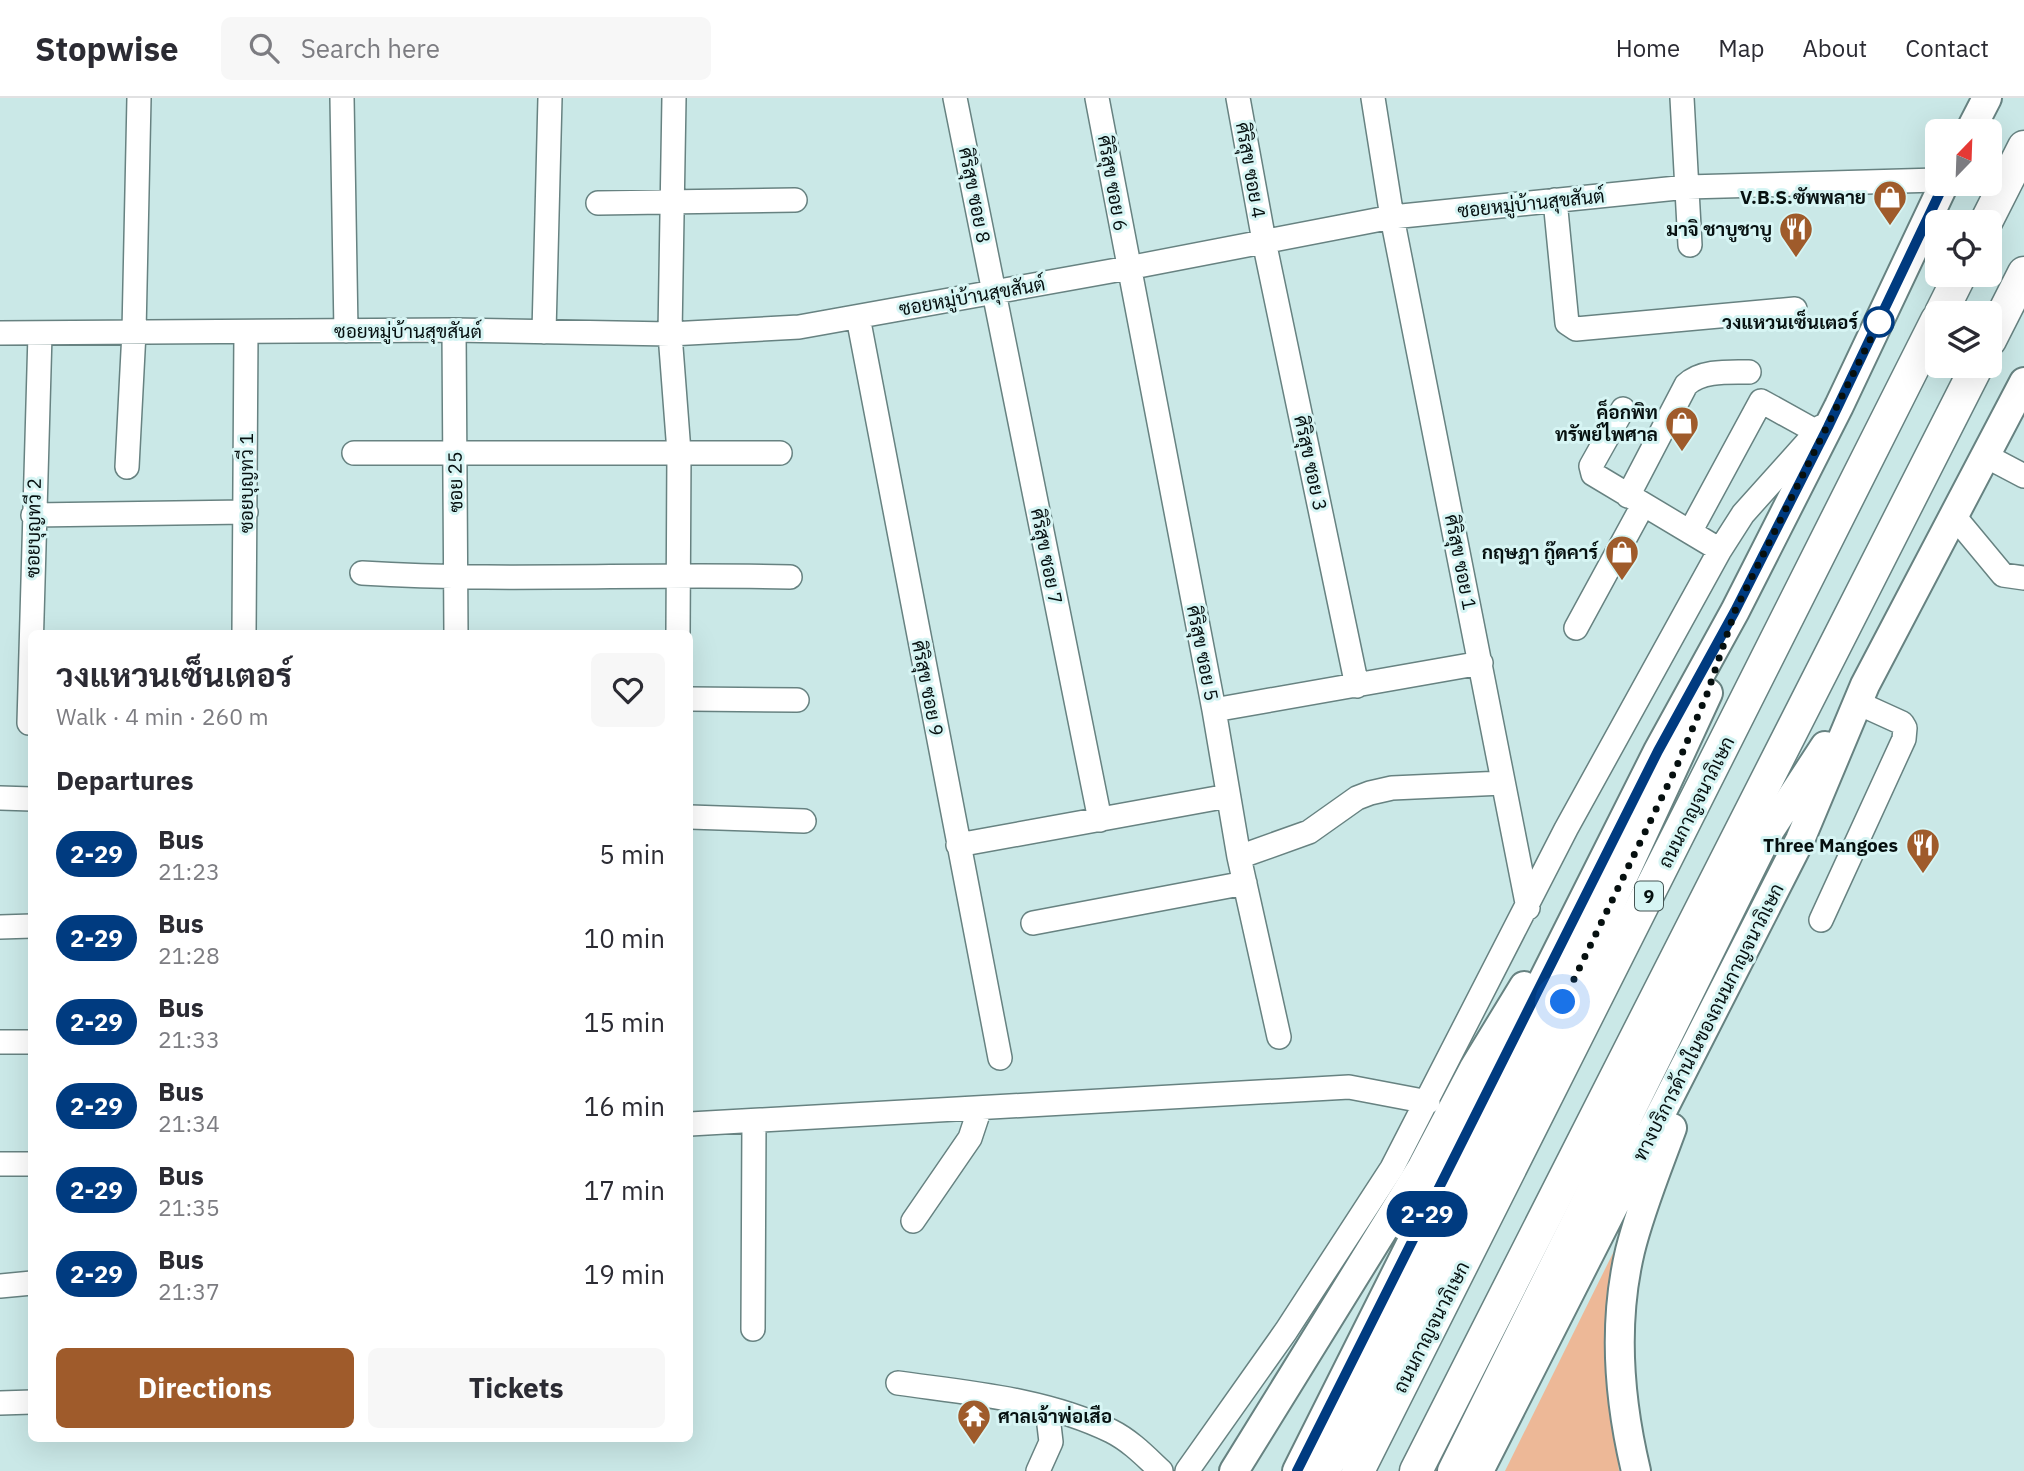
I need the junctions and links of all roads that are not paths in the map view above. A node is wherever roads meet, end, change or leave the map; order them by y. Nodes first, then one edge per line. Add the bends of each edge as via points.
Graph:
1 (139, 98) edge
2 (342, 98) edge
3 (550, 98) edge
4 (674, 98) edge
5 (955, 98) edge
6 (1097, 98) edge
7 (1238, 98) edge
8 (1373, 98) edge
9 (1682, 98) edge
10 (1987, 98) edge
11 (1976, 119) edge
12 (2024, 146) edge
13 (1925, 180) edge
14 (1687, 187) junction
15 (1938, 196) edge
16 (673, 200) junction
17 (795, 200) dead end
18 (1555, 200) junction
19 (598, 203) dead end
20 (1992, 210) edge
21 (1392, 217) junction
22 (1264, 241) junction
23 (1690, 245) dead end
24 (1128, 268) junction
25 (2024, 273) edge
26 (994, 291) junction
27 (1795, 309) dead end
28 (2002, 316) edge
29 (858, 317) junction
30 (454, 330) junction
31 (346, 331) junction
32 (134, 332) junction
33 (246, 332) junction
34 (544, 332) junction
35 (0, 333) edge
36 (40, 334) junction
37 (670, 334) junction
38 (1925, 344) edge
39 (1749, 372) dead end
40 (1971, 378) edge
41 (2024, 382) edge
42 (1839, 406) junction
43 (1623, 409) dead end
44 (1817, 432) junction
45 (354, 453) dead end
46 (679, 453) junction
47 (780, 453) dead end
48 (455, 454) junction
49 (1986, 456) junction
50 (127, 467) dead end
51 (2024, 475) edge
52 (1636, 500) junction
53 (246, 512) junction
54 (33, 515) junction
55 (1954, 516) junction
56 (1690, 532) junction
57 (1720, 550) junction
58 (362, 573) dead end
59 (679, 574) junction
60 (790, 577) dead end
61 (2024, 578) edge
62 (457, 579) junction
63 (1735, 611) junction
64 (1576, 628) dead end
65 (32, 630) edge
66 (244, 630) edge
67 (456, 630) edge
68 (678, 630) edge
69 (1481, 663) junction
70 (1357, 685) junction
71 (1861, 694) junction
72 (693, 699) edge
73 (797, 701) dead end
74 (1214, 710) junction
75 (1503, 783) junction
76 (1228, 796) junction
77 (0, 797) edge
78 (28, 799) edge
79 (693, 817) edge
80 (1100, 820) junction
81 (804, 821) dead end
82 (958, 845) junction
83 (1239, 857) junction
84 (1245, 883) junction
85 (1528, 908) junction
86 (1821, 920) dead end
87 (1033, 923) dead end
88 (28, 926) edge
89 (0, 927) edge
90 (1567, 932) junction
91 (1717, 1008) junction
92 (1279, 1037) dead end
93 (0, 1042) edge
94 (28, 1042) edge
95 (1000, 1058) dead end
96 (1428, 1102) junction
97 (980, 1108) junction
98 (754, 1121) junction
99 (693, 1124) edge
100 (0, 1164) edge
101 (28, 1164) edge
102 (913, 1221) dead end
103 (28, 1283) edge
104 (0, 1286) edge
105 (753, 1329) dead end
106 (898, 1383) dead end
107 (28, 1402) edge
108 (0, 1403) edge
109 (1047, 1408) junction
110 (1482, 1470) edge
111 (1038, 1471) edge
112 (1161, 1471) edge
113 (1187, 1471) edge
114 (1234, 1471) edge
115 (1297, 1471) edge
116 (1326, 1471) edge
117 (1358, 1471) edge
118 (1416, 1471) edge
119 (1452, 1471) edge
120 (1636, 1471) edge

1 - 32 street
2 - 31 street
3 - 34 street
4 - 16 street
5 - 26 street, ศิริสุข ซอย 8
6 - 24 street, ศิริสุข ซอย 6
7 - 22 street, ศิริสุข ซอย 4
8 - 21 street, ศิริสุข ซอย 1
9 - 14 street
10 - 11 main road
12 - 20 highway
13 - 14 street, ซอยหมู่บ้านสุขสันต์
14 - 18 street, ซอยหมู่บ้านสุขสันต์
14 - 23 street
15 - 42 main road
16 - 17 street
16 - 19 street
16 - 37 street
18 - 21 street, ซอยหมู่บ้านสุขสันต์
18 - 27 street via 1567,323 1576,329
21 - 22 street, ซอยหมู่บ้านสุขสันต์
21 - 69 street, ศิริสุข ซอย 1
22 - 24 street, ซอยหมู่บ้านสุขสันต์
22 - 70 street, ศิริสุข ซอย 3
24 - 26 street, ซอยหมู่บ้านสุขสันต์
24 - 74 street, ศิริสุข ซอย 5
25 - 28 highway
26 - 29 street, ซอยหมู่บ้านสุขสันต์
26 - 80 street, ศิริสุข ซอย 7
29 - 37 street, ซอยหมู่บ้านสุขสันต์ via 799,327
29 - 82 street, ศิริสุข ซอย 9
30 - 31 street, ซอยหมู่บ้านสุขสันต์
30 - 34 street, ซอยหมู่บ้านสุขสันต์
30 - 48 street, ซอย 25
31 - 33 street, ซอยหมู่บ้านสุขสันต์
32 - 33 street, ซอยหมู่บ้านสุขสันต์
32 - 36 street, ซอยหมู่บ้านสุขสันต์
32 - 50 street
33 - 53 street, ซอยบุญทวี 1
34 - 37 street, ซอยหมู่บ้านสุขสันต์
35 - 36 street, ซอยหมู่บ้านสุขสันต์
36 - 54 street, ซอยบุญทวี 2
37 - 46 street
38 - 117 highway, ถนนกาญจนาภิเษก / 9
39 - 52 street via 1716,373 1686,385
40 - 118 highway
41 - 49 main road, ทางบริการด้านในของถนนกาญจนาภิเษก
42 - 44 street
42 - 63 main road
43 - 52 street via 1591,466 1593,474
44 - 56 street via 1761,401
44 - 57 street via 1742,514
45 - 48 street
46 - 47 street
46 - 48 street
46 - 59 street
48 - 62 street, ซอย 25
49 - 51 street
49 - 55 main road, ทางบริการด้านในของถนนกาญจนาภิเษก
52 - 56 street
52 - 64 street
53 - 54 street
53 - 66 street, ซอยบุญทวี 1
54 - 65 street, ซอยบุญทวี 2
55 - 61 street via 2003,575
55 - 71 main road, ทางบริการด้านในของถนนกาญจนาภิเษก
56 - 57 street
57 - 85 street via 1566,828
58 - 62 street
59 - 60 street
59 - 62 street
59 - 68 street
62 - 67 street, ซอย 25
63 - 90 main road
63 - 116 main road via 1702,706 1600,928
69 - 70 street
69 - 75 street, ศิริสุข ซอย 1
70 - 74 street
71 - 86 street via 1902,723 1904,739
71 - 91 main road, ทางบริการด้านในของถนนกาญจนาภิเษก via 1800,839
71 - 119 main road via 1770,830
72 - 73 street
74 - 76 street, ศิริสุข ซอย 5
75 - 83 street via 1370,793 1309,832
75 - 85 street, ศิริสุข ซอย 1
76 - 80 street
76 - 83 street, ศิริสุข ซอย 5
77 - 78 street
79 - 81 street
80 - 82 street
82 - 95 street, ศิริสุข ซอย 9
83 - 84 street, ศิริสุข ซอย 5
84 - 87 street
84 - 92 street, ศิริสุข ซอย 5
85 - 96 street
88 - 89 street
90 - 114 main road via 1517,994 1422,1167
90 - 115 main road
91 - 110 main road, ทางบริการด้านในของถนนกาญจนาภิเษก
91 - 120 main road via 1630,1253 1620,1342 1625,1425
93 - 94 street
96 - 97 street via 1349,1087
96 - 113 street via 1392,1168 1286,1331
97 - 98 street
97 - 102 street via 970,1138
98 - 99 street
98 - 105 street
100 - 101 street
103 - 104 street
106 - 109 street
107 - 108 street
109 - 111 street via 1051,1442
109 - 112 street via 1112,1432

